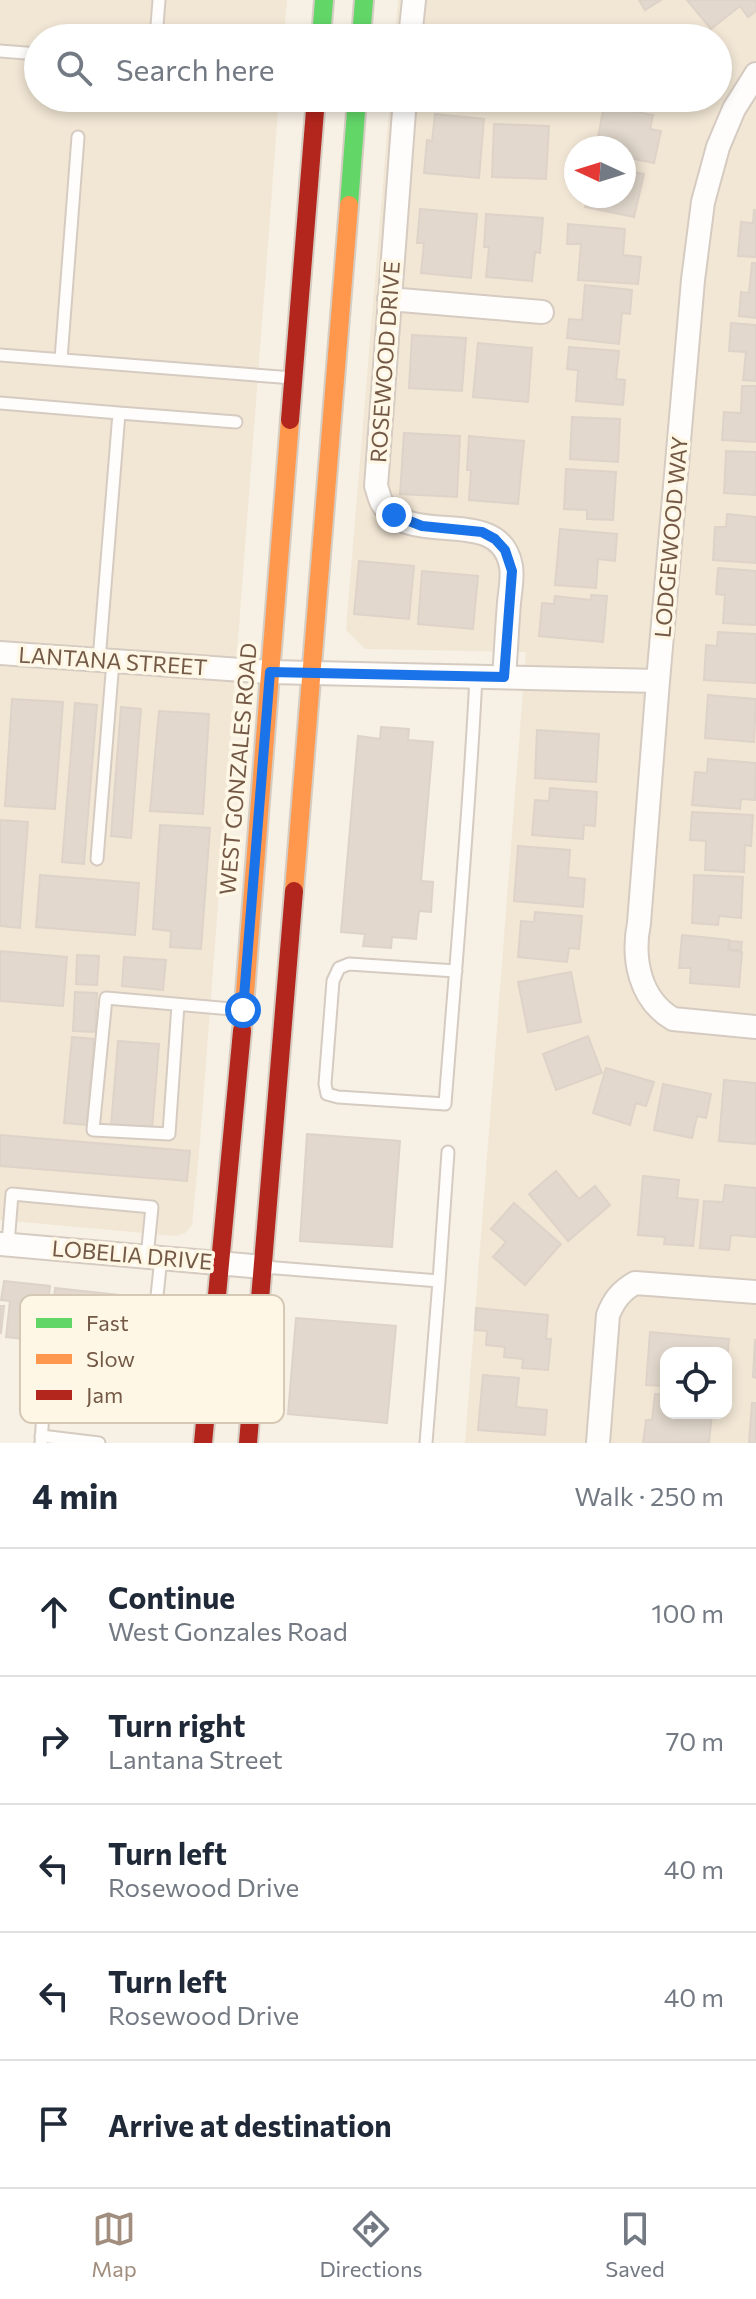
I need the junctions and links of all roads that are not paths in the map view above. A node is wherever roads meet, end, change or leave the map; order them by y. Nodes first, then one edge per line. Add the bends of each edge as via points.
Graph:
1 (159, 0) edge
2 (324, 0) edge
3 (364, 0) edge
4 (414, 0) edge
5 (157, 24) edge
6 (322, 24) edge
7 (362, 24) edge
8 (411, 24) edge
9 (0, 51) edge
10 (24, 53) edge
11 (756, 74) edge
12 (315, 112) edge
13 (356, 112) edge
14 (404, 112) edge
15 (78, 137) dead end
16 (389, 299) junction
17 (542, 312) dead end
18 (0, 355) edge
19 (61, 359) junction
20 (294, 378) junction
21 (0, 403) edge
22 (119, 413) junction
23 (236, 422) dead end
24 (0, 653) edge
25 (106, 660) junction
26 (270, 672) junction
27 (311, 673) junction
28 (476, 676) junction
29 (504, 677) junction
30 (658, 681) junction
31 (97, 859) dead end
32 (456, 971) junction
33 (178, 1005) junction
34 (243, 1010) junction
35 (756, 1027) edge
36 (448, 1152) dead end
37 (4, 1244) edge
38 (154, 1257) junction
39 (222, 1263) junction
40 (263, 1267) junction
41 (439, 1281) junction
42 (756, 1292) edge
43 (152, 1295) edge
44 (219, 1295) edge
45 (261, 1295) edge
46 (205, 1423) edge
47 (250, 1423) edge
48 (41, 1439) edge
49 (99, 1443) edge
50 (203, 1443) edge
51 (248, 1443) edge
52 (426, 1443) edge
53 (598, 1443) edge

1 - 5 lane
2 - 6 main road
3 - 7 main road
4 - 8 street
9 - 10 lane
11 - 30 street, LODGEWOOD WAY via 718,147 703,202
12 - 20 main road, WEST GONZALES ROAD
13 - 27 main road
14 - 16 street, ROSEWOOD DRIVE
15 - 19 lane
16 - 17 street
16 - 29 street, ROSEWOOD DRIVE via 376,486 382,504 403,520 482,532 505,550 512,571
18 - 19 lane
19 - 20 lane
20 - 26 main road, WEST GONZALES ROAD
21 - 22 lane
22 - 23 lane
22 - 25 lane
24 - 25 street, LANTANA STREET
25 - 26 street, LANTANA STREET
25 - 31 lane
26 - 27 street, LANTANA STREET
26 - 34 main road, WEST GONZALES ROAD
27 - 28 street, LANTANA STREET
27 - 40 main road
28 - 29 street, LANTANA STREET
28 - 32 lane
29 - 30 street, LANTANA STREET
30 - 35 street, LODGEWOOD WAY via 636,963 657,1006 673,1019
32 - 32 lane via 445,1104 327,1094 333,981 339,968 349,964
33 - 33 lane via 106,998 93,1130 169,1134
33 - 34 lane
34 - 39 main road, WEST GONZALES ROAD
36 - 41 lane
37 - 38 street, LOBELIA DRIVE
37 - 38 lane via 12,1194 152,1207
38 - 39 street, LOBELIA DRIVE
38 - 43 lane
39 - 40 street, LOBELIA DRIVE
39 - 44 main road, WEST GONZALES ROAD
40 - 41 lane
40 - 45 main road
41 - 52 lane
42 - 53 street via 635,1283 623,1290 608,1315
46 - 50 main road, WEST GONZALES ROAD
47 - 51 main road
48 - 49 lane

